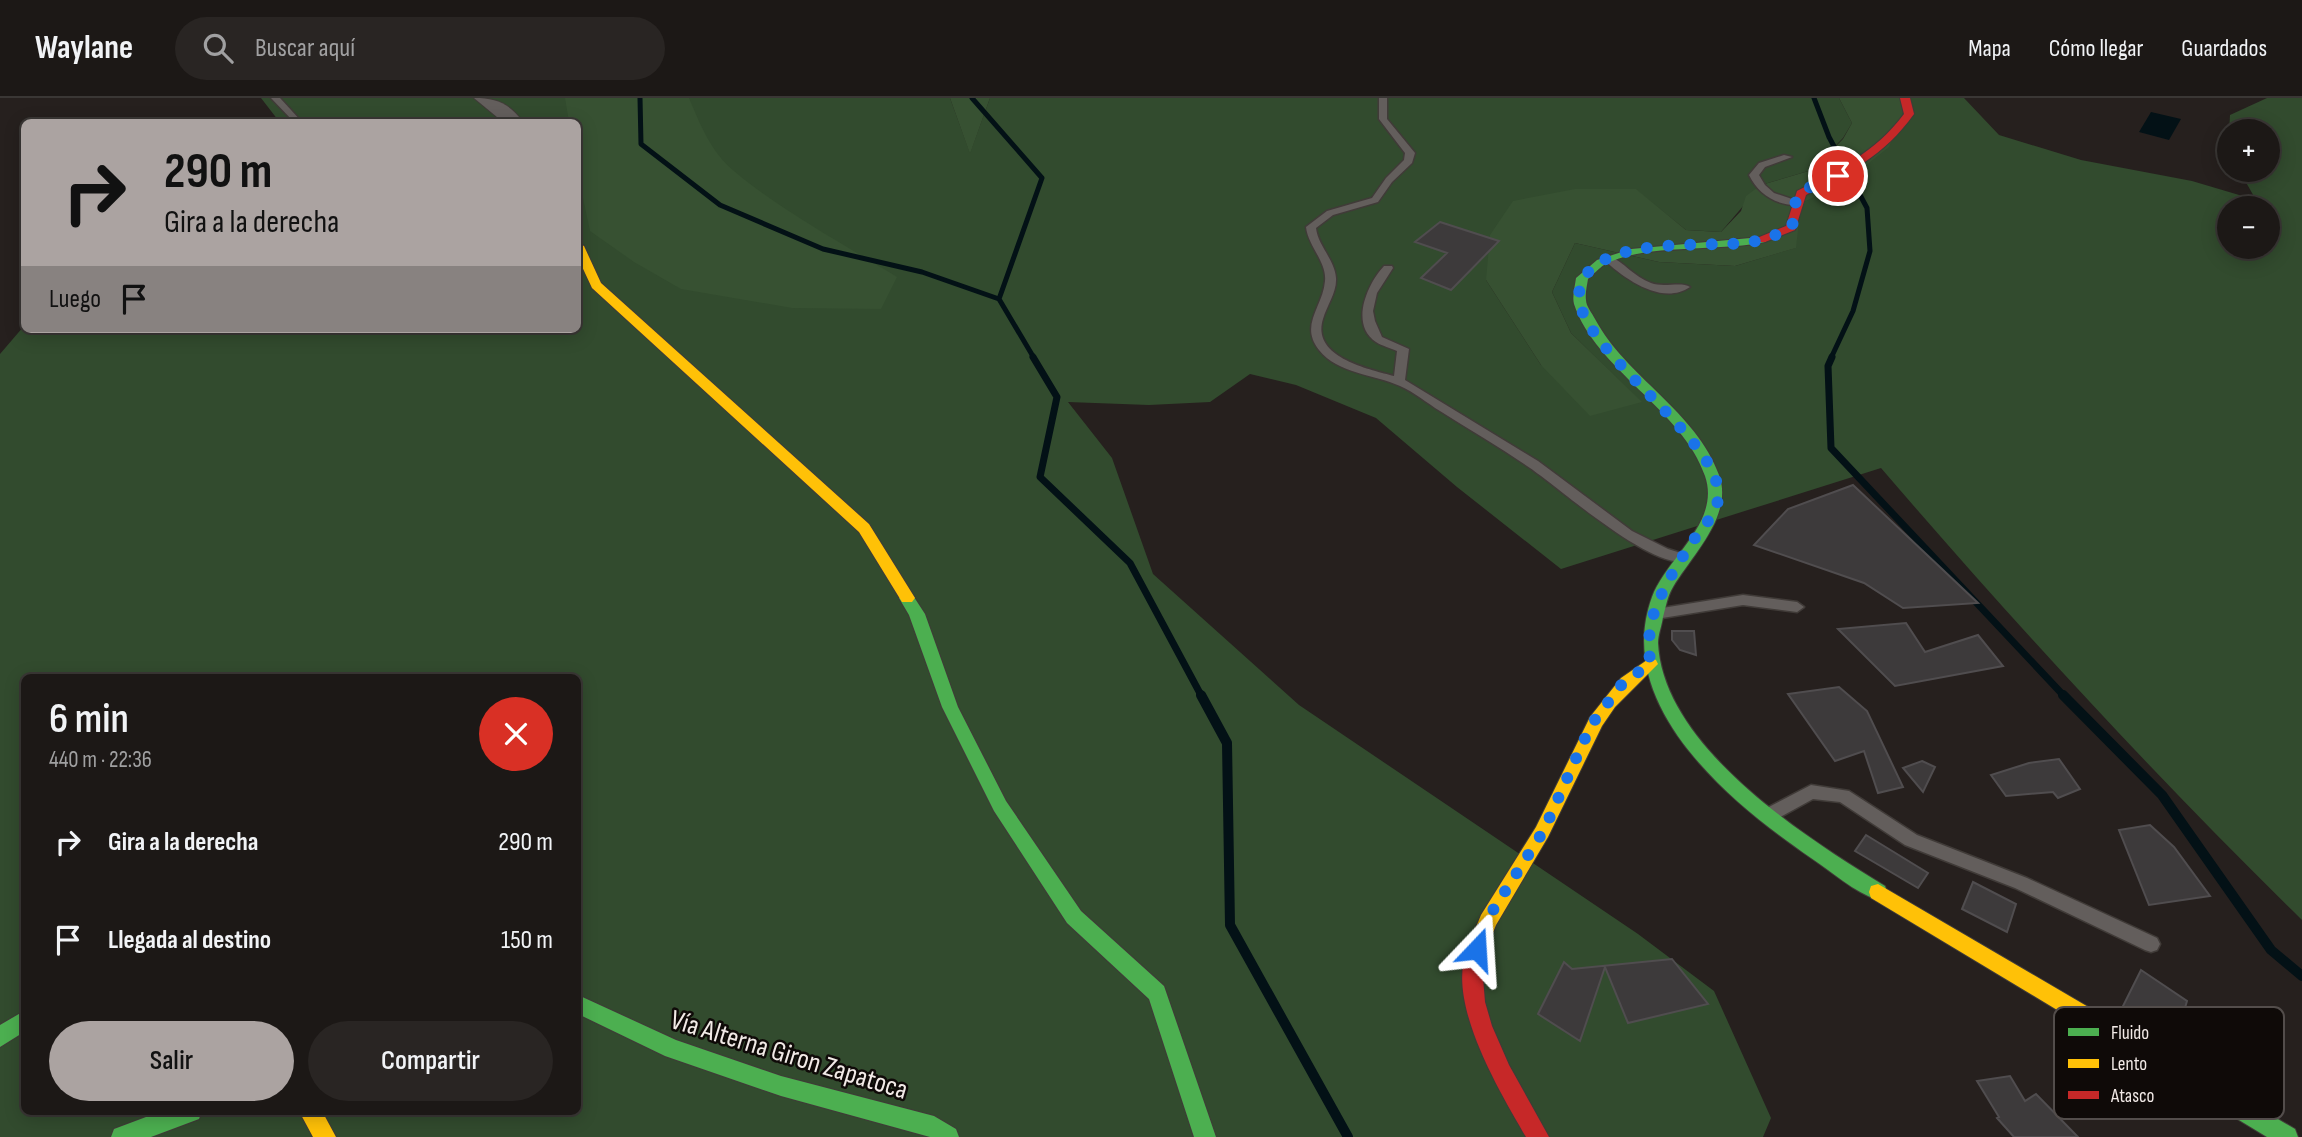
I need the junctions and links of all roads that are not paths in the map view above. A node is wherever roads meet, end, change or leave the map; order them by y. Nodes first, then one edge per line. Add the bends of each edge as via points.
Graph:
1 (275, 98) edge
2 (483, 98) edge
3 (1383, 98) edge
4 (1905, 98) edge
5 (295, 119) edge
6 (509, 119) edge
7 (1787, 157) dead end
8 (1795, 203) junction
9 (581, 252) edge
10 (1608, 258) junction
11 (1388, 268) dead end
12 (581, 276) edge
13 (596, 285) junction
14 (1685, 287) dead end
15 (1399, 382) junction
16 (1682, 559) junction
17 (1797, 607) dead end
18 (1654, 614) junction
19 (1650, 664) junction
20 (1765, 817) junction
21 (2151, 944) dead end
22 (581, 1004) edge
23 (2070, 1007) edge
24 (21, 1023) edge
25 (0, 1037) edge
26 (180, 1115) edge
27 (312, 1115) edge
28 (2257, 1119) edge
29 (122, 1137) edge
30 (325, 1137) edge
31 (948, 1137) edge
32 (1205, 1137) edge
33 (1538, 1137) edge
34 (2287, 1137) edge

1 - 5 lane
2 - 6 street
3 - 15 lane via 1383,120 1410,153 1409,161 1375,200 1330,213 1311,227 1331,277 1327,301 1315,327 1318,341 1336,358
4 - 8 street via 1909,114 1900,130 1838,176 1802,191
7 - 8 lane via 1762,165 1754,175 1764,192
8 - 10 street via 1791,228 1773,237 1639,250
9 - 13 street
10 - 14 lane via 1661,292
10 - 16 street via 1588,271 1579,289 1583,312 1598,337 1707,461 1718,489 1717,509
11 - 15 lane via 1375,280 1368,303 1369,321 1378,340 1403,349
12 - 13 lane
13 - 32 street via 864,528 917,614 950,707 1000,806 1074,916 1157,993
15 - 16 lane via 1545,471 1642,545
16 - 18 street
17 - 18 lane via 1743,600
18 - 19 street
19 - 20 street via 1664,695 1707,760
19 - 33 street via 1622,684 1591,725 1544,830 1483,926 1471,972 1475,1004
20 - 21 lane via 1811,792 1843,796 1910,840 2021,883
20 - 23 street via 1812,852
22 - 31 street, Vía Alterna Giron Zapatoca via 671,1049 781,1086 934,1127
24 - 25 street
26 - 29 street
27 - 30 street
28 - 34 street

